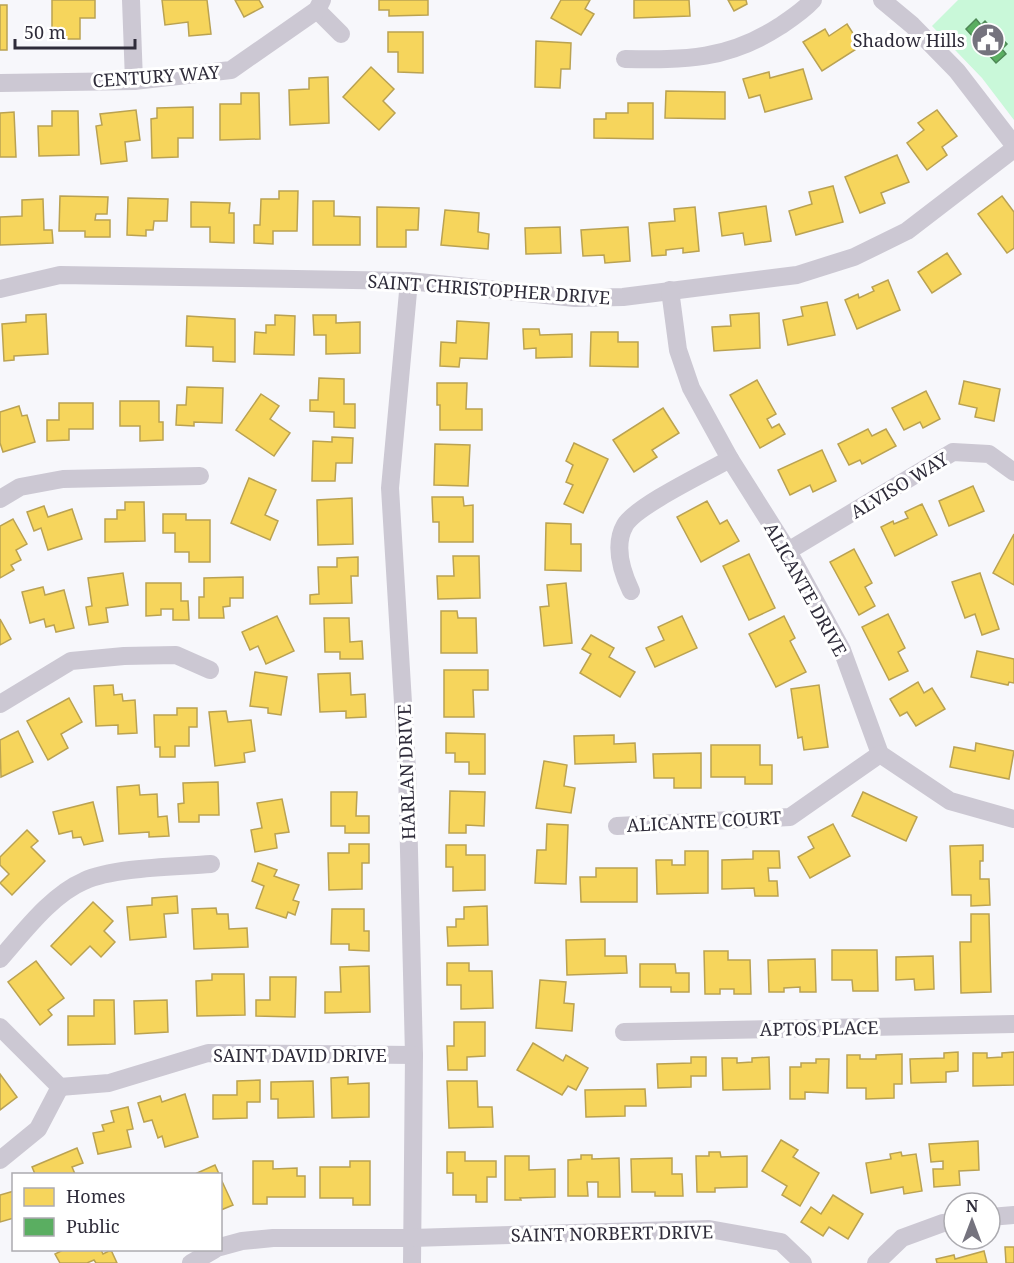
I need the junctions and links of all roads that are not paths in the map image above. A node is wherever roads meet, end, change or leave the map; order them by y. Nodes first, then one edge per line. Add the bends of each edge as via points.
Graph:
1 (131, 0) edge
2 (813, 0) edge
3 (882, 0) edge
4 (320, 5) edge
5 (341, 34) dead end
6 (625, 59) dead end
7 (134, 81) junction
8 (0, 83) edge
9 (1014, 147) edge
10 (409, 281) junction
11 (0, 289) edge
12 (670, 290) junction
13 (730, 459) junction
14 (1014, 472) edge
15 (200, 476) dead end
16 (0, 499) edge
17 (788, 551) junction
18 (631, 591) dead end
19 (210, 669) dead end
20 (0, 704) edge
21 (880, 754) junction
22 (1014, 819) edge
23 (617, 826) dead end
24 (212, 864) dead end
25 (0, 959) edge
26 (1014, 1024) edge
27 (0, 1027) edge
28 (624, 1032) dead end
29 (414, 1055) junction
30 (60, 1087) junction
31 (0, 1160) edge
32 (942, 1223) edge
33 (412, 1238) junction
34 (222, 1246) edge
35 (212, 1251) edge
36 (191, 1263) edge
37 (412, 1263) edge
38 (803, 1263) edge
39 (876, 1263) edge

1 - 7 street
2 - 6 street via 760,39 720,54 679,60
3 - 9 street via 957,71
4 - 5 street
4 - 7 street, CENTURY WAY via 231,70
7 - 8 street, CENTURY WAY
9 - 12 street, SAINT CHRISTOPHER DRIVE via 907,231 854,257 797,275
10 - 11 street, SAINT CHRISTOPHER DRIVE via 60,274
10 - 12 street, SAINT CHRISTOPHER DRIVE via 575,298 623,297
10 - 29 street, HARLAN DRIVE via 390,488 407,769
12 - 13 street, ALICANTE DRIVE via 678,350 691,388
13 - 17 street, ALICANTE DRIVE
13 - 18 street via 640,510 625,525 619,546 622,573
14 - 17 street, ALVISO WAY via 989,454 953,452
15 - 16 street via 63,479 20,487
17 - 21 street, ALICANTE DRIVE via 842,650
19 - 20 street via 176,655 71,661
21 - 22 street via 950,801
21 - 23 street, ALICANTE COURT via 790,817
24 - 25 street via 107,874 84,881 60,895
26 - 28 street, APTOS PLACE
27 - 30 street
29 - 30 street, SAINT DAVID DRIVE via 208,1053 109,1083
29 - 33 street, HARLAN DRIVE
30 - 31 street via 38,1129
32 - 39 street via 902,1238
33 - 34 street, SAINT NORBERT DRIVE via 273,1238
33 - 37 street, HARLAN DRIVE
33 - 38 street, SAINT NORBERT DRIVE via 709,1229 781,1242
35 - 36 street

